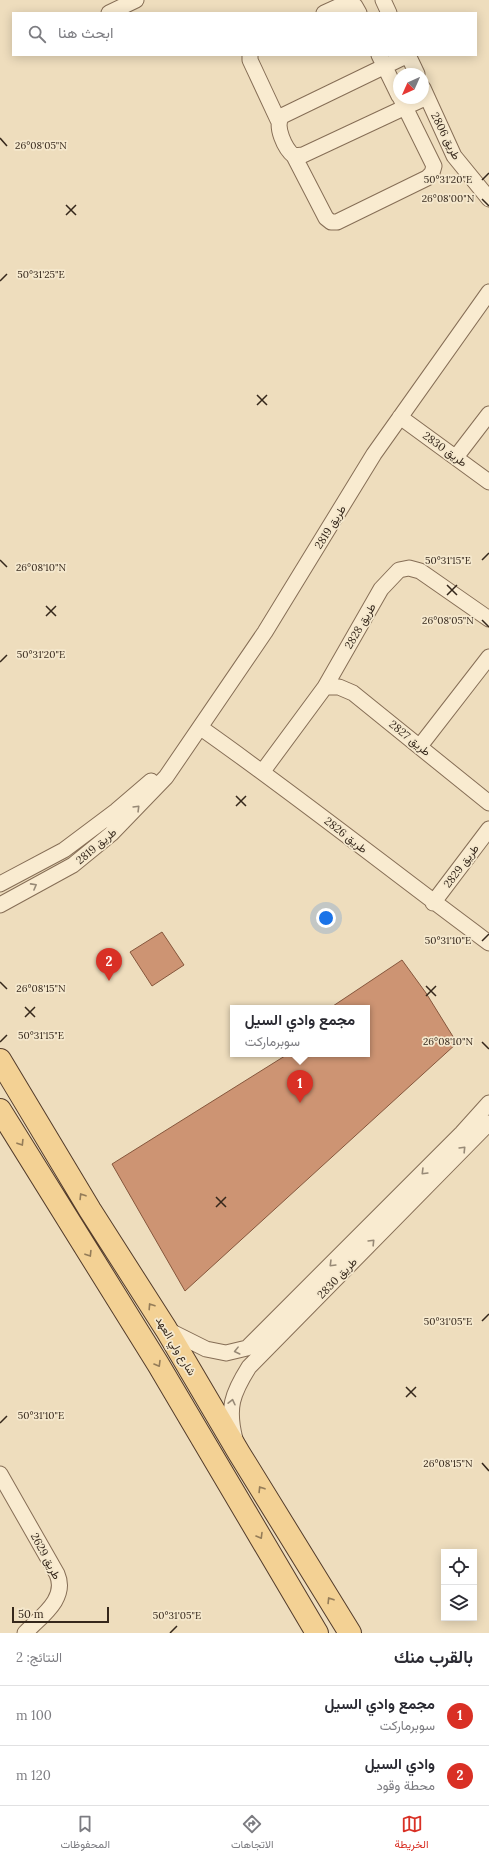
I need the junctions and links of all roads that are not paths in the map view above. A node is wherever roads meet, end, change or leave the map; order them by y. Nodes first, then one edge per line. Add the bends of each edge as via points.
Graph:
1 (136, 0) edge
2 (383, 0) edge
3 (111, 12) edge
4 (326, 12) edge
5 (358, 12) edge
6 (389, 12) edge
7 (250, 56) edge
8 (404, 56) edge
9 (408, 56) edge
10 (381, 61) edge
11 (414, 68) edge
12 (393, 84) edge
13 (429, 101) edge
14 (394, 104) edge
15 (403, 104) edge
16 (278, 120) junction
17 (294, 156) junction
18 (489, 199) edge
19 (489, 292) edge
20 (489, 414) edge
21 (400, 417) junction
22 (456, 457) junction
23 (489, 482) edge
24 (489, 619) edge
25 (489, 657) edge
26 (325, 687) junction
27 (201, 728) junction
28 (420, 746) junction
29 (174, 764) junction
30 (263, 772) junction
31 (489, 803) edge
32 (99, 824) junction
33 (489, 829) edge
34 (111, 834) junction
35 (64, 850) junction
36 (73, 865) junction
37 (0, 884) edge
38 (433, 903) junction
39 (0, 905) edge
40 (489, 943) edge
41 (0, 1060) edge
42 (489, 1103) edge
43 (0, 1110) edge
44 (489, 1123) edge
45 (166, 1329) junction
46 (239, 1453) junction
47 (0, 1474) edge
48 (25, 1633) edge
49 (317, 1633) edge
50 (350, 1633) edge

1 - 3 street
2 - 6 street
4 - 5 street via 344,4 354,6
7 - 16 street
8 - 10 street
9 - 11 street
10 - 12 street
10 - 16 street
13 - 18 street, طريق 2806 via 454,156
14 - 17 street via 303,155
15 - 17 street via 434,166 432,173 427,178 337,222 331,222 326,218
16 - 17 street via 289,152
19 - 21 street, طريق 2819
20 - 22 street
21 - 22 street, طريق 2830
21 - 27 street, طريق 2819 via 370,461 265,632
22 - 23 street, طريق 2830
24 - 26 street, طريق 2828 via 420,571 409,568 399,570 381,589
25 - 28 street
26 - 28 street, طريق 2827 via 339,687 353,693
26 - 30 street, طريق 2828
27 - 29 street, طريق 2819
27 - 30 street, طريق 2826
28 - 31 street, طريق 2827
29 - 32 street, طريق 2819
34 -> 29 street, طريق 2819 via 161,784
30 - 38 street, طريق 2826
32 - 34 street
32 - 35 street, طريق 2819
33 - 38 street, طريق 2829
34 - 36 street, طريق 2819
35 - 36 street
35 - 37 street, طريق 2819
39 -> 36 street, طريق 2819
38 - 40 street, طريق 2826
45 -> 41 main road, شارع ولي العهد via 90,1210
42 -> 45 street, طريق 2830 via 462,1134 247,1348 226,1353 206,1349
43 -> 49 main road via 158,1364
46 -> 44 street, طريق 2830 via 230,1408 235,1391 249,1367
45 - 46 main road, شارع ولي العهد
50 -> 46 main road, شارع ولي العهد
47 - 48 street, طريق 2629 via 57,1574 60,1585 55,1602

